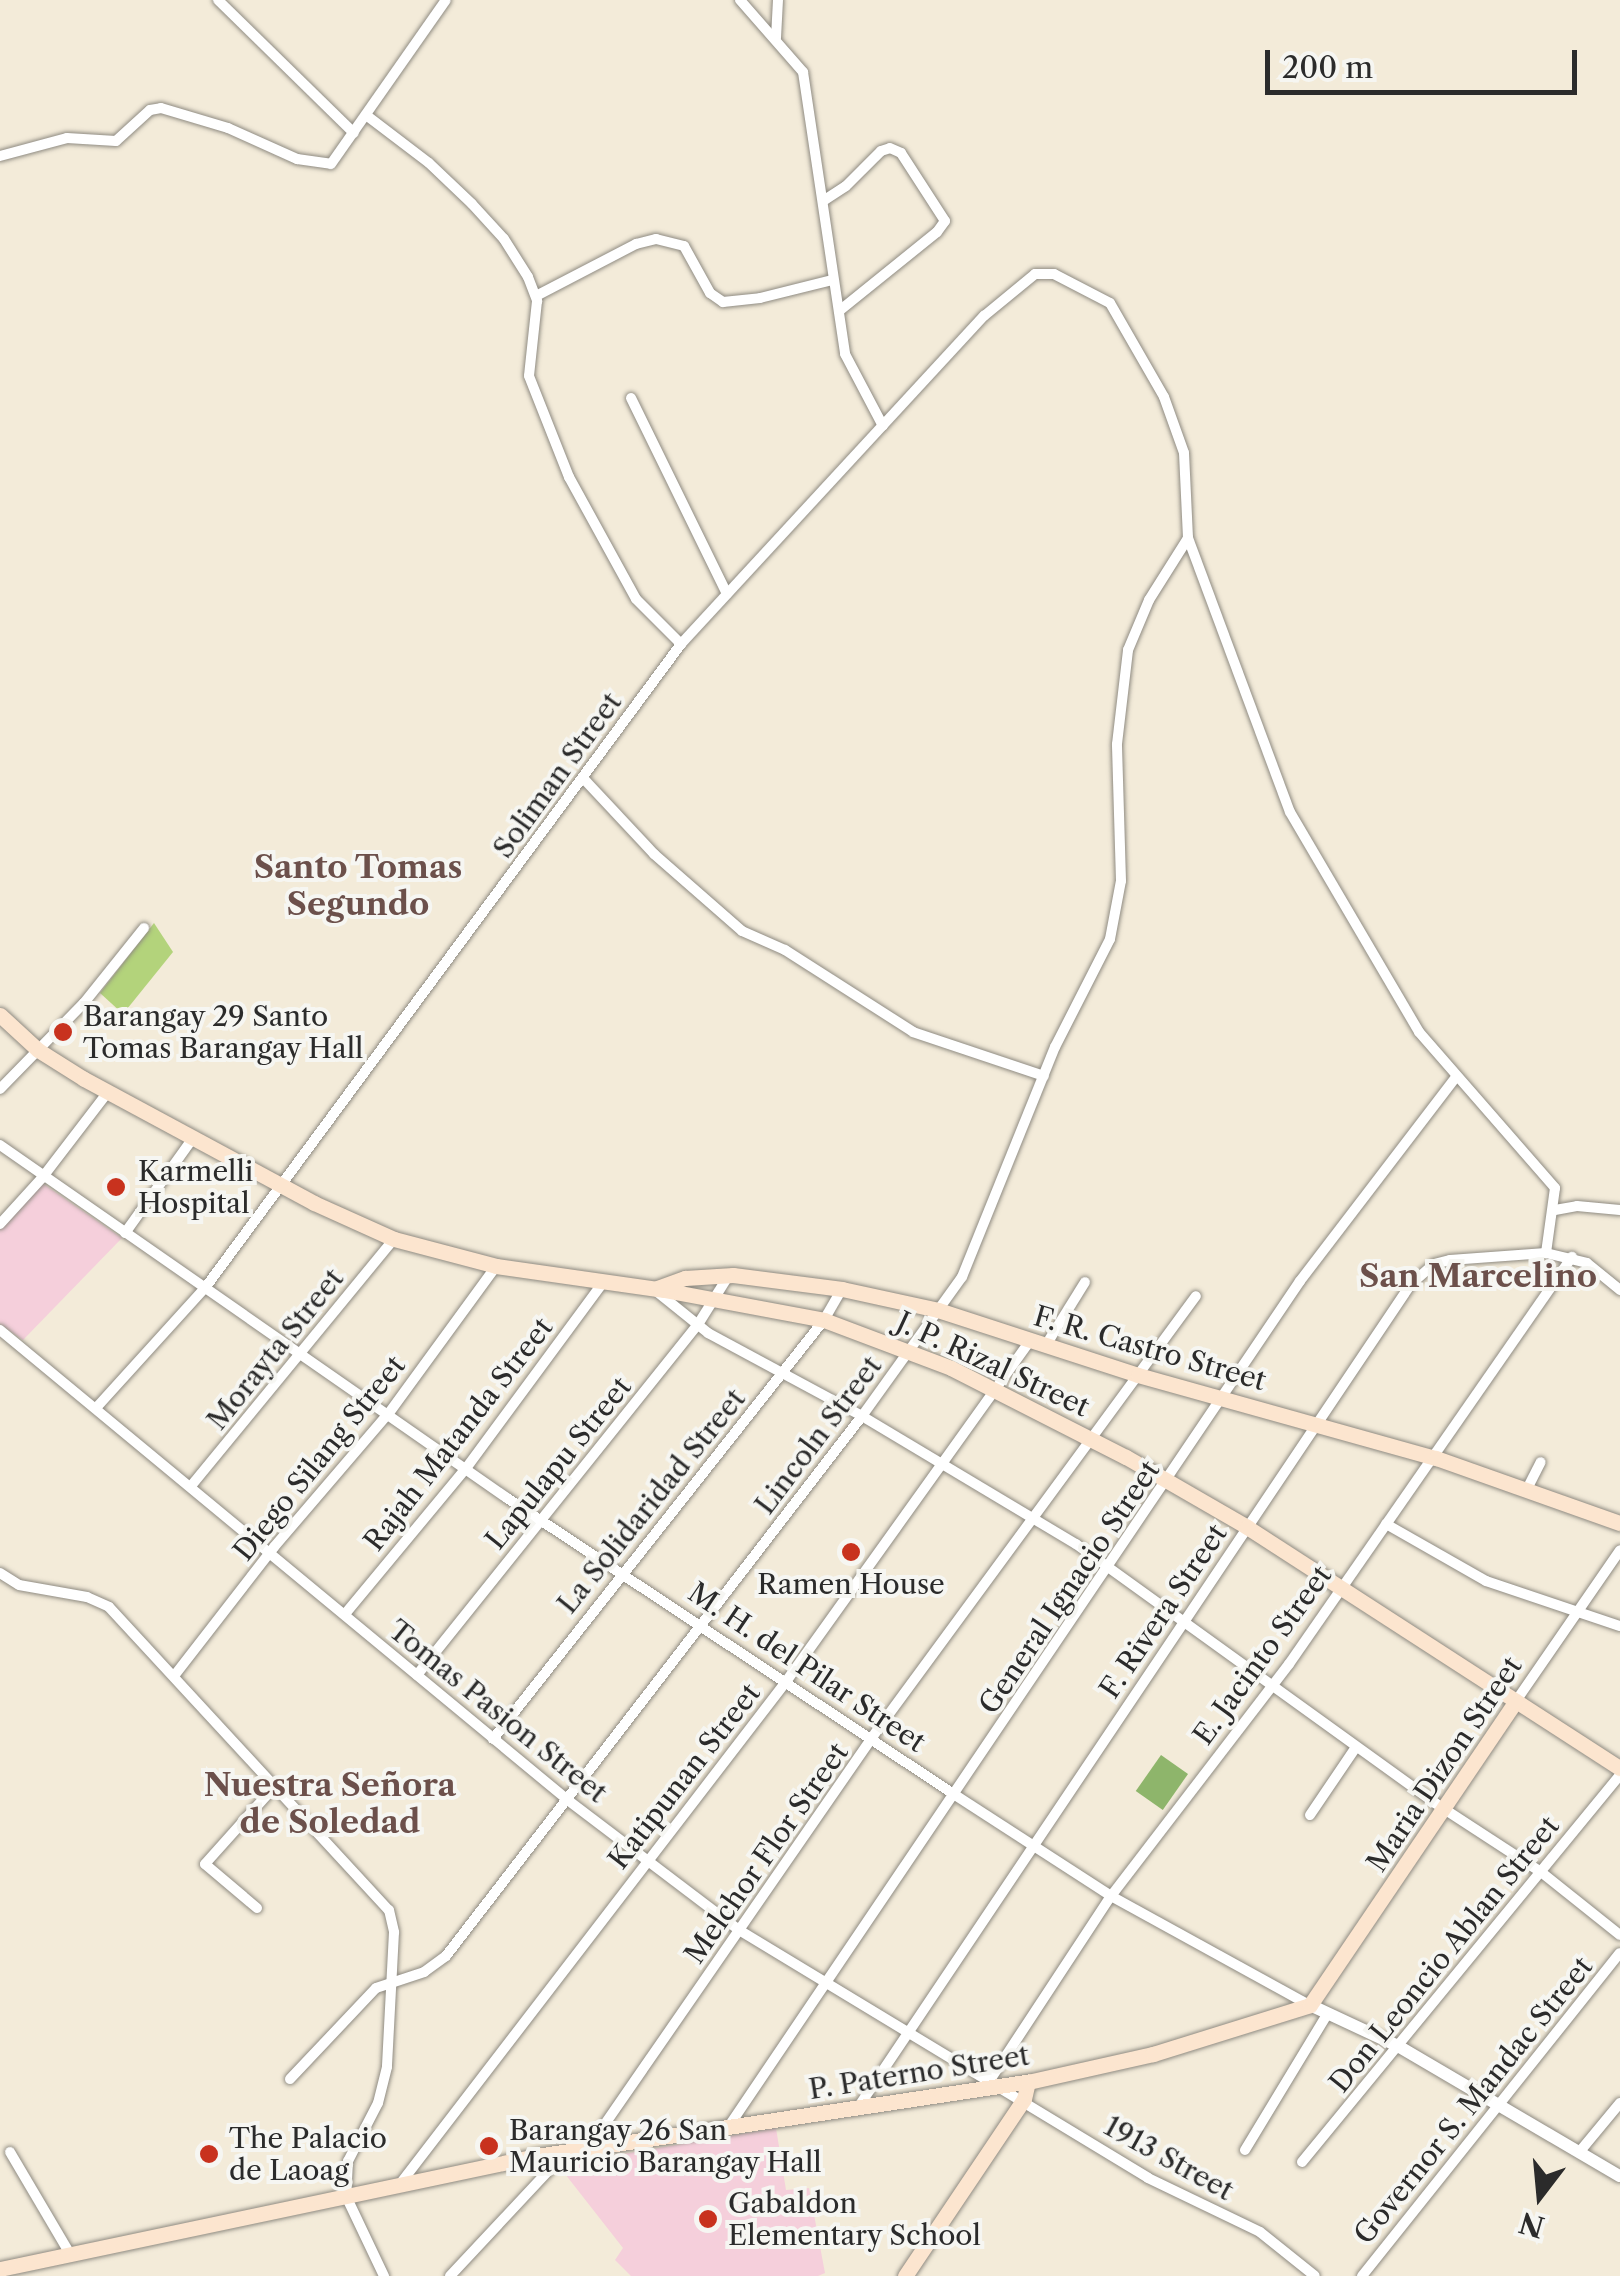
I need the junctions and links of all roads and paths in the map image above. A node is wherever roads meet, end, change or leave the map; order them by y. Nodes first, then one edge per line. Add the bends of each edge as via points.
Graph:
1 (218, 0) edge
2 (446, 0) edge
3 (740, 0) edge
4 (778, 0) edge
5 (776, 38) junction
6 (366, 116) junction
7 (354, 133) junction
8 (0, 156) edge
9 (823, 200) junction
10 (832, 280) junction
11 (536, 296) junction
12 (839, 311) junction
13 (631, 398) dead end
14 (883, 426) junction
15 (1188, 538) junction
16 (727, 594) junction
17 (681, 644) junction
18 (584, 778) junction
19 (144, 928) dead end
20 (0, 1015) edge
21 (38, 1050) junction
22 (1044, 1076) junction
23 (1455, 1078) junction
24 (0, 1089) edge
25 (108, 1092) junction
26 (193, 1138) junction
27 (0, 1145) edge
28 (42, 1178) junction
29 (282, 1186) junction
30 (1555, 1210) junction
31 (1620, 1210) edge
32 (0, 1224) edge
33 (125, 1233) junction
34 (394, 1240) junction
35 (1546, 1253) junction
36 (1572, 1258) junction
37 (496, 1266) junction
38 (729, 1275) junction
39 (605, 1280) junction
40 (1085, 1282) dead end
41 (205, 1288) junction
42 (654, 1288) junction
43 (842, 1289) junction
44 (1620, 1290) edge
45 (1196, 1296) dead end
46 (716, 1300) junction
47 (938, 1310) junction
48 (824, 1320) junction
49 (697, 1326) junction
50 (0, 1330) edge
51 (1039, 1343) junction
52 (910, 1349) junction
53 (301, 1351) junction
54 (783, 1372) junction
55 (1138, 1375) junction
56 (998, 1391) junction
57 (1223, 1398) junction
58 (96, 1408) junction
59 (389, 1413) junction
60 (862, 1416) junction
61 (1318, 1423) junction
62 (1091, 1439) junction
63 (1436, 1458) junction
64 (1541, 1462) dead end
65 (944, 1464) junction
66 (467, 1467) junction
67 (1168, 1482) junction
68 (191, 1486) junction
69 (1528, 1489) junction
70 (1033, 1516) junction
71 (540, 1520) junction
72 (1620, 1523) edge
73 (1386, 1524) junction
74 (1247, 1527) junction
75 (272, 1550) junction
76 (1620, 1550) edge
77 (1106, 1566) junction
78 (0, 1573) edge
79 (620, 1574) junction
80 (1341, 1588) junction
81 (1578, 1611) junction
82 (345, 1614) junction
83 (1182, 1620) junction
84 (701, 1626) junction
85 (1620, 1626) edge
86 (417, 1675) junction
87 (174, 1676) junction
88 (785, 1683) junction
89 (1272, 1685) junction
90 (1516, 1701) junction
91 (493, 1739) junction
92 (871, 1740) junction
93 (1356, 1747) junction
94 (1620, 1771) edge
95 (276, 1785) junction
96 (955, 1795) junction
97 (569, 1801) junction
98 (1444, 1809) junction
99 (1310, 1815) dead end
100 (1034, 1844) junction
101 (647, 1861) junction
102 (1541, 1872) junction
103 (1111, 1896) junction
104 (258, 1908) dead end
105 (739, 1930) junction
106 (1620, 1935) edge
107 (1620, 1953) edge
108 (392, 1980) junction
109 (825, 1984) junction
110 (1310, 2006) junction
111 (1328, 2014) junction
112 (912, 2033) junction
113 (1398, 2046) junction
114 (290, 2079) dead end
115 (994, 2082) junction
116 (1026, 2091) junction
117 (1620, 2102) edge
118 (1501, 2104) junction
119 (859, 2106) junction
120 (728, 2127) junction
121 (589, 2147) junction
122 (1245, 2150) dead end
123 (1580, 2150) junction
124 (10, 2152) dead end
125 (550, 2154) junction
126 (1302, 2162) dead end
127 (1620, 2176) edge
128 (399, 2185) junction
129 (346, 2196) junction
130 (70, 2254) junction
131 (0, 2269) edge
132 (384, 2276) edge
133 (450, 2276) edge
134 (905, 2276) edge
135 (1315, 2276) edge
136 (1362, 2276) edge

1 - 7 street
2 - 6 street
3 - 5 street
4 - 5 street
5 - 9 street via 803,72
6 - 7 street
6 - 11 street via 472,204 504,240
7 - 8 street via 338,159 313,164 160,108 116,140 67,138
9 - 10 street
9 - 12 street via 890,148 901,153 945,221
10 - 11 street via 723,302 710,293 684,246 656,239
10 - 12 street
11 - 17 street via 529,376 570,476 636,598
12 - 14 street via 849,364
13 - 16 street
14 - 15 street, Soliman Street via 1026,278 1054,274 1116,311 1178,428
14 - 16 street, Soliman Street
15 - 22 street, Lincoln Street via 1149,600 1128,650 1119,705 1122,881 1114,926
15 - 23 street via 1300,833 1419,1032
16 - 17 street, Soliman Street
17 - 18 street, Soliman Street
18 - 22 street via 654,854 742,931 785,950 913,1032
18 - 29 street, Soliman Street
19 - 21 street
20 - 21 main road, J. P. Rizal Street
21 - 24 street
21 - 25 main road, J. P. Rizal Street
22 - 47 street, Lincoln Street via 968,1266
23 - 30 street via 1550,1181
23 - 57 street, General Ignacio Street via 1300,1282
25 - 26 main road, J. P. Rizal Street
25 - 28 street
26 - 29 main road, J. P. Rizal Street
26 - 33 street
27 - 28 street, M. H. del Pilar Street
28 - 32 street
28 - 33 street, M. H. del Pilar Street
29 - 34 main road, J. P. Rizal Street
29 - 41 street, Soliman Street
30 - 31 street
30 - 35 street
33 - 41 street, M. H. del Pilar Street
34 - 37 main road, J. P. Rizal Street
34 - 53 street, Morayta Street
35 - 36 street, F. Rivera Street
35 - 61 street, F. Rivera Street via 1462,1257 1424,1271
36 - 44 street
36 - 63 street, E. Jacinto Street
37 - 39 main road, J. P. Rizal Street
37 - 59 street, Diego Silang Street
38 - 42 main road, F. R. Castro Street
38 - 43 main road, F. R. Castro Street
38 - 46 street, Lapulapu Street
39 - 42 main road, J. P. Rizal Street
39 - 66 street, Rajah Matanda Street
40 - 51 street, Katipunan Street
41 - 53 street, M. H. del Pilar Street
41 - 58 street, Soliman Street
42 - 46 main road, J. P. Rizal Street
42 - 49 street
43 - 47 main road, F. R. Castro Street
43 - 48 street, La Solidaridad Street
45 - 55 street, Melchor Flor Street
46 - 48 main road, J. P. Rizal Street
46 - 49 street, Lapulapu Street
47 - 51 main road, F. R. Castro Street
47 - 52 street, Lincoln Street
48 - 52 main road, J. P. Rizal Street
48 - 54 street, La Solidaridad Street
49 - 54 street
49 - 71 street, Lapulapu Street
50 - 58 street, Tomas Pasion Street
51 - 55 main road, F. R. Castro Street
51 - 56 street, Katipunan Street
52 - 56 main road, J. P. Rizal Street
52 - 60 street, Lincoln Street
53 - 59 street, M. H. del Pilar Street
53 - 68 street, Morayta Street
54 - 60 street
54 - 79 street, La Solidaridad Street
55 - 57 main road, F. R. Castro Street
55 - 62 street, Melchor Flor Street
56 - 62 main road, J. P. Rizal Street
56 - 65 street, Katipunan Street
57 - 61 main road, F. R. Castro Street
57 - 67 street, General Ignacio Street
58 - 68 street, Tomas Pasion Street
59 - 66 street, M. H. del Pilar Street
59 - 75 street, Diego Silang Street
60 - 65 street
60 - 84 street, Lincoln Street
61 - 63 main road, F. R. Castro Street
61 - 74 street, F. Rivera Street
62 - 67 main road, J. P. Rizal Street
62 - 70 street, Melchor Flor Street
63 - 69 main road, F. R. Castro Street
63 - 73 street, E. Jacinto Street
64 - 69 street
65 - 70 street
65 - 88 street, Katipunan Street
66 - 71 street, M. H. del Pilar Street
66 - 82 street, Rajah Matanda Street
67 - 74 main road, J. P. Rizal Street
67 - 77 street, General Ignacio Street
68 - 75 street, Tomas Pasion Street
69 - 72 main road, F. R. Castro Street
70 - 77 street
70 - 92 street, Melchor Flor Street
71 - 79 street, M. H. del Pilar Street
71 - 86 street, Lapulapu Street
73 - 80 street, E. Jacinto Street
73 - 81 street via 1486,1581
74 - 80 main road, J. P. Rizal Street
74 - 83 street, F. Rivera Street
75 - 82 street, Tomas Pasion Street
75 - 87 street, Diego Silang Street
76 - 81 street, Maria Dizon Street
77 - 83 street
77 - 96 street, General Ignacio Street
78 - 87 street via 31,1588 100,1601
79 - 84 street, M. H. del Pilar Street
79 - 91 street, La Solidaridad Street
80 - 89 street, E. Jacinto Street
80 - 90 main road, J. P. Rizal Street
81 - 85 street
81 - 90 street, Maria Dizon Street
82 - 86 street, Tomas Pasion Street
83 - 89 street
83 - 100 street, F. Rivera Street
84 - 88 street, M. H. del Pilar Street
84 - 97 street, Lincoln Street
86 - 91 street, Tomas Pasion Street
87 - 95 street
88 - 92 street, M. H. del Pilar Street
88 - 101 street, Katipunan Street
89 - 93 street
89 - 103 street, E. Jacinto Street
90 - 94 main road, J. P. Rizal Street
90 - 98 main road, Maria Dizon Street
91 - 97 street, Tomas Pasion Street
92 - 96 street, M. H. del Pilar Street
92 - 105 street, Melchor Flor Street
93 - 98 street
93 - 99 street
94 - 102 street, Don Leoncio Ablan Street
95 - 104 street via 205,1864
95 - 108 street via 389,1910
96 - 100 street, M. H. del Pilar Street
96 - 109 street, General Ignacio Street
97 - 101 street, Tomas Pasion Street
97 - 108 street, Lincoln Street via 446,1956 424,1972
98 - 102 street
98 - 110 main road, Maria Dizon Street
100 - 103 street, M. H. del Pilar Street
100 - 112 street, F. Rivera Street
101 - 105 street, Tomas Pasion Street
101 - 128 street, Katipunan Street
102 - 106 street
102 - 113 street, Don Leoncio Ablan Street
103 - 110 street, M. H. del Pilar Street
103 - 115 street, E. Jacinto Street
105 - 109 street, Tomas Pasion Street
105 - 121 street, Melchor Flor Street
107 - 118 street, Governor S. Mandac Street
108 - 114 street, Lincoln Street via 376,1988
108 - 129 street via 385,2080 348,2161
109 - 112 street, Tomas Pasion Street
109 - 120 street, General Ignacio Street
110 - 111 street, M. H. del Pilar Street
110 - 116 main road, P. Paterno Street
111 - 113 street, M. H. del Pilar Street
111 - 122 street
112 - 115 street, Tomas Pasion Street
112 - 119 street, F. Rivera Street
113 - 118 street, M. H. del Pilar Street
113 - 126 street, Don Leoncio Ablan Street
115 - 116 main road, P. Paterno Street
115 - 119 main road, P. Paterno Street
116 - 134 main road
116 - 135 street, 1913 Street via 1148,2178 1260,2232
117 - 123 street
118 - 123 street, M. H. del Pilar Street
118 - 136 street, Governor S. Mandac Street
119 - 120 main road, P. Paterno Street
120 - 121 main road, P. Paterno Street
121 - 125 main road, P. Paterno Street
123 - 127 street, M. H. del Pilar Street
124 - 130 street
125 - 128 main road, P. Paterno Street
125 - 133 street via 552,2167
128 - 129 main road, P. Paterno Street
129 - 130 main road, P. Paterno Street
129 - 132 street
130 - 131 main road, P. Paterno Street

